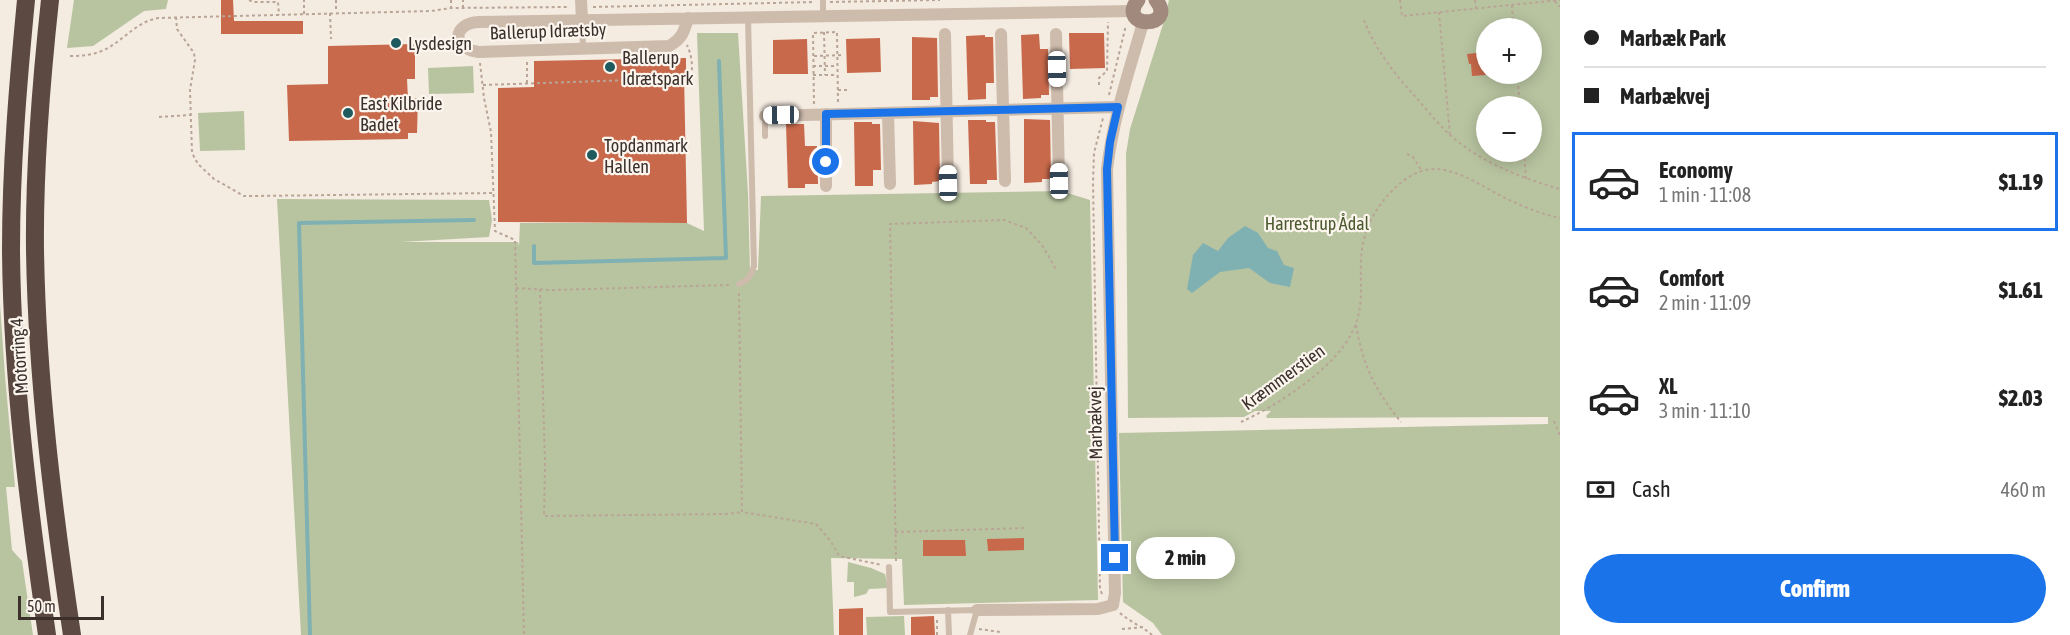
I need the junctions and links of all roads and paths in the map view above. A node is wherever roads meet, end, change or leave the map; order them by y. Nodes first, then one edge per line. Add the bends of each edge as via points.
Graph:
1 (26, 0) edge
2 (50, 0) edge
3 (249, 0) edge
4 (304, 0) edge
5 (336, 0) edge
6 (451, 0) edge
7 (463, 0) edge
8 (940, 0) edge
9 (1156, 0) edge
10 (1400, 0) edge
11 (1475, 0) edge
12 (1560, 0) edge
13 (267, 1) edge
14 (812, 1) edge
15 (823, 1) edge
16 (836, 1) edge
17 (1548, 1) edge
18 (1555, 1) edge
19 (581, 3) edge
20 (1512, 5) junction
21 (1560, 6) edge
22 (451, 8) junction
23 (463, 8) junction
24 (1476, 9) junction
25 (1138, 11) edge
26 (1439, 12) junction
27 (330, 13) junction
28 (336, 13) junction
29 (304, 14) junction
30 (279, 15) junction
31 (823, 16) junction
32 (176, 17) junction
33 (748, 17) junction
34 (688, 18) junction
35 (1513, 18) edge
36 (582, 20) junction
37 (1364, 20) dead end
38 (1108, 21) dead end
39 (824, 32) junction
40 (945, 34) dead end
41 (1001, 34) dead end
42 (1056, 34) dead end
43 (682, 36) junction
44 (331, 39) dead end
45 (583, 48) junction
46 (479, 52) junction
47 (844, 55) dead end
48 (70, 56) dead end
49 (813, 56) junction
50 (824, 56) junction
51 (837, 56) junction
52 (527, 61) dead end
53 (813, 66) junction
54 (824, 66) junction
55 (838, 66) junction
56 (813, 75) junction
57 (825, 75) junction
58 (838, 75) junction
59 (527, 83) junction
60 (483, 85) junction
61 (1099, 85) dead end
62 (838, 90) junction
63 (847, 90) dead end
64 (808, 91) dead end
65 (814, 91) junction
66 (1118, 107) junction
67 (1058, 108) junction
68 (1003, 110) junction
69 (947, 111) junction
70 (888, 113) junction
71 (826, 114) junction
72 (190, 115) junction
73 (765, 116) joint
74 (159, 117) dead end
75 (1450, 135) junction
76 (765, 136) dead end
77 (1407, 154) dead end
78 (1525, 162) edge
79 (1423, 171) junction
80 (1526, 180) junction
81 (1005, 181) dead end
82 (1059, 181) dead end
83 (948, 183) dead end
84 (890, 184) dead end
85 (826, 186) dead end
86 (1560, 189) edge
87 (494, 193) junction
88 (1560, 218) edge
89 (1057, 271) dead end
90 (739, 284) junction
91 (516, 288) junction
92 (540, 289) junction
93 (1356, 323) junction
94 (1554, 421) dead end
95 (1401, 422) dead end
96 (1241, 423) dead end
97 (1560, 436) edge
98 (742, 512) junction
99 (1026, 528) dead end
100 (895, 532) junction
101 (889, 567) junction
102 (1113, 605) junction
103 (948, 610) junction
104 (977, 610) junction
105 (936, 611) junction
106 (1144, 627) junction
107 (1122, 629) dead end
108 (971, 632) edge
109 (1000, 632) dead end
110 (47, 635) edge
111 (72, 635) edge
112 (524, 635) edge
113 (937, 635) edge
114 (949, 635) edge
115 (1152, 635) edge

1 - 110 highway, Motorring 4 via 13,156 11,251 19,400
2 - 111 highway, Motorring 4 via 37,156 37,317 48,455
3 - 13 path
4 - 29 path
5 - 28 path
6 - 22 path
7 - 23 path
8 - 16 path
9 - 25 street via 1160,7 1154,21
10 - 26 path via 1402,16
11 - 24 path
12 - 18 path
13 - 30 path via 278,2
14 - 15 path
14 - 19 path
15 - 16 path
15 - 31 lane
17 - 18 path
17 - 20 path
18 - 21 path
19 - 23 path
19 - 36 street, Ballerup Idrætsby
20 - 24 path
20 - 35 path
22 - 23 path
22 - 28 path
24 - 26 path
25 - 31 street, Ballerup Idrætsby
25 - 66 street, Marbækvej
26 - 75 path
27 - 28 path
27 - 29 path
27 - 44 path
29 - 30 path
30 - 32 path
31 - 33 street, Ballerup Idrætsby
32 - 48 path via 146,20 105,49
32 - 72 path via 177,29 194,53
33 - 34 street, Ballerup Idrætsby
33 - 90 lane via 754,266 745,282
34 - 36 street, Ballerup Idrætsby
34 - 43 street
36 - 45 lane
36 - 46 street, Ballerup Idrætsby via 470,22 460,30 460,44 464,49
37 - 75 path via 1370,36 1400,79
38 - 61 path via 1107,71 1099,78
39 - 49 path via 813,33
39 - 50 path
39 - 51 path via 837,32
40 - 69 street
41 - 68 street
42 - 67 street
43 - 45 street, Ballerup Idrætsby via 669,46
43 - 59 path via 691,53 691,78
45 - 46 street, Ballerup Idrætsby
46 - 60 path
47 - 51 path
49 - 50 path
49 - 53 path
50 - 51 path
50 - 54 path
51 - 55 path
52 - 59 path
53 - 54 path
53 - 56 path
54 - 55 path
54 - 57 path
55 - 58 path
56 - 57 path
56 - 65 path
57 - 58 path
58 - 62 path
59 - 60 path
60 - 87 path via 492,132
62 - 63 path
62 - 71 path
64 - 65 path
65 - 71 path
66 - 67 street
66 - 102 street, Marbækvej via 1107,169
67 - 68 street
67 - 82 street
68 - 69 street
68 - 81 street
69 - 70 street
69 - 83 street
70 - 71 street
70 - 84 street
71 - 73 street
71 - 85 street
72 - 74 path
72 - 87 path via 194,159 214,178 244,196
73 - 76 lane
75 - 80 path
77 - 79 path
78 - 80 path
79 - 88 path via 1436,169 1457,174 1527,208
79 - 93 path, Kræmmerstien via 1401,182 1382,200 1367,227 1361,261 1362,300
80 - 86 path
87 - 91 path via 495,231 515,240
89 - 100 path via 1042,245 1026,228 1004,220 890,224
90 - 92 path
90 - 98 path
91 - 92 path
91 - 112 path
92 - 98 path via 544,516
93 - 95 path via 1371,379
93 - 96 path, Kræmmerstien via 1347,342 1324,369 1264,412
94 - 97 path
98 - 101 path via 816,524 839,556
99 - 100 path
100 - 101 path via 896,564
101 - 105 lane via 891,612
102 - 104 street via 1098,609
102 - 106 path via 1125,618
103 - 104 lane
103 - 105 lane
103 - 114 lane
104 - 108 lane
105 - 113 path
106 - 107 path
106 - 115 path
108 - 109 path

